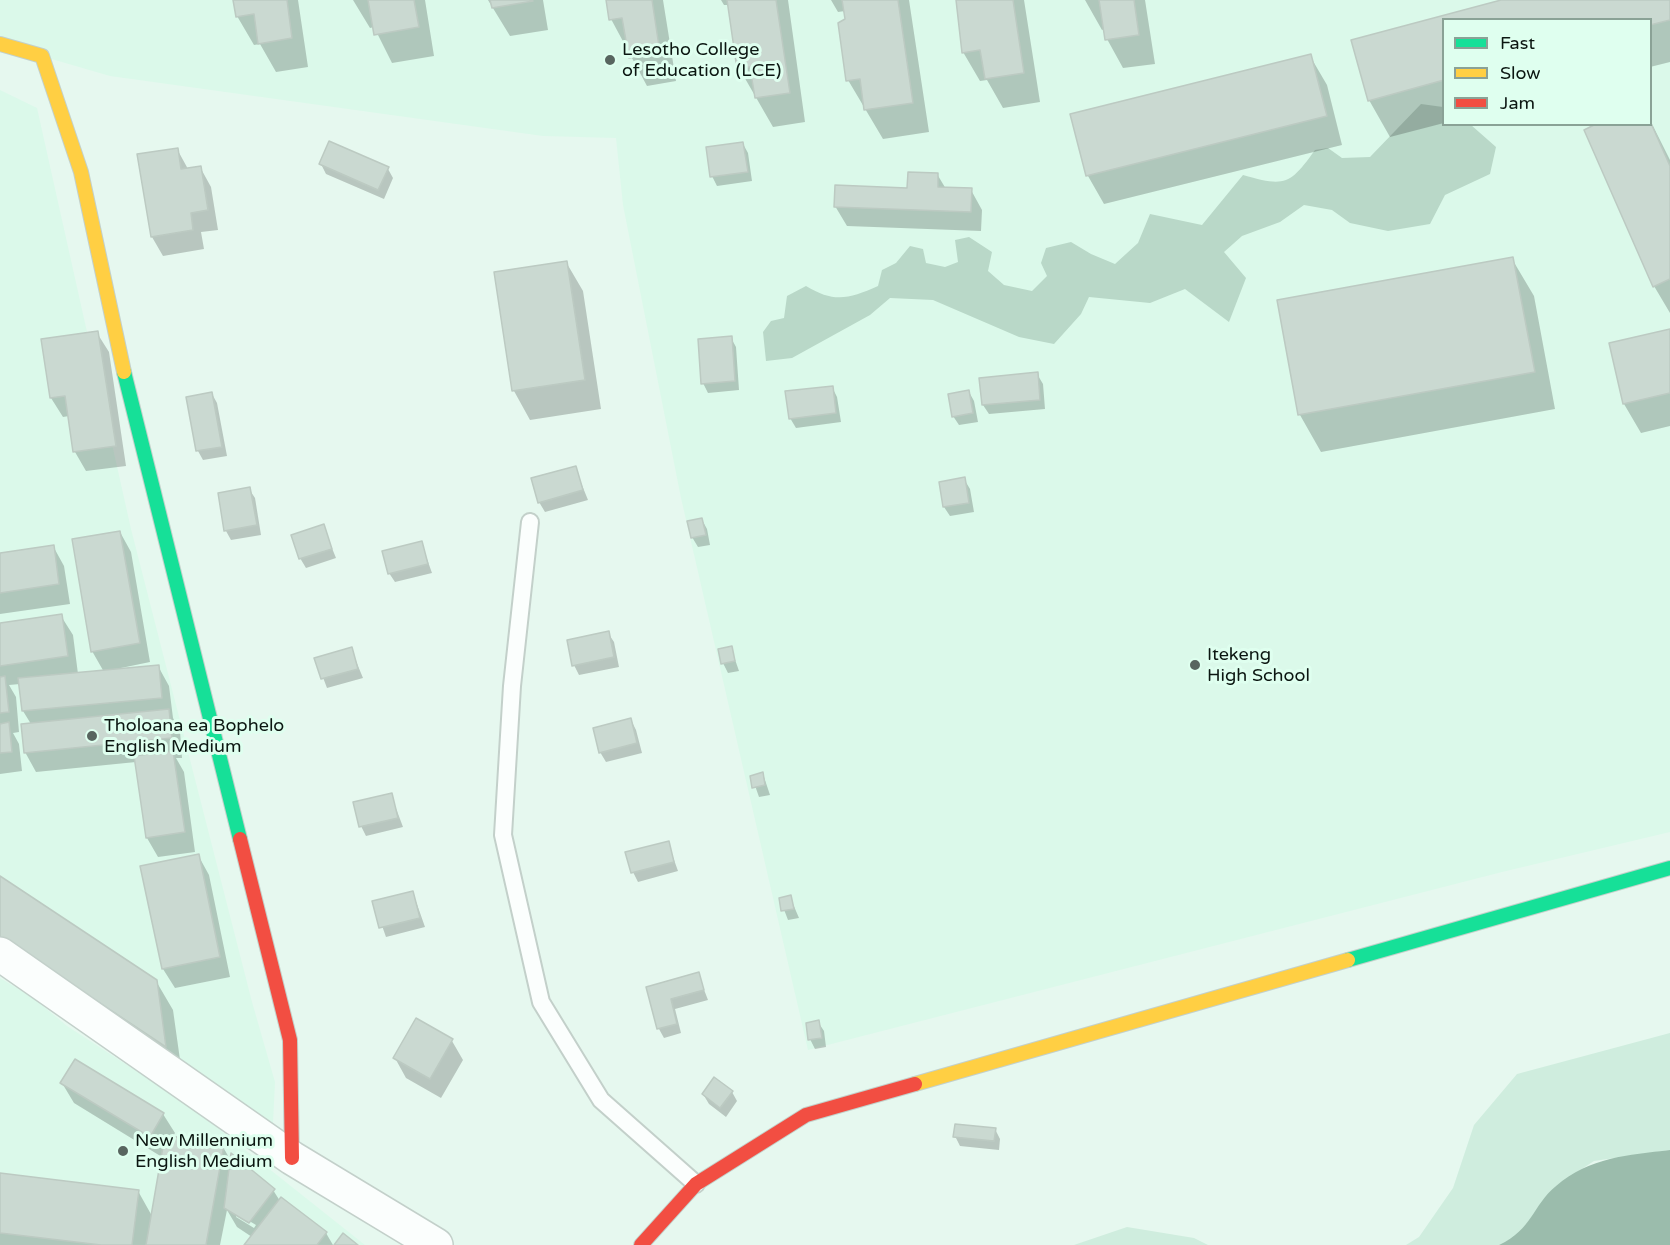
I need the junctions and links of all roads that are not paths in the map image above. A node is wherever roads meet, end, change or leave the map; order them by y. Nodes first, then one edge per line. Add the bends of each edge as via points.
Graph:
1 (0, 44) edge
2 (530, 522) dead end
3 (1670, 868) edge
4 (0, 954) edge
5 (292, 1158) junction
6 (696, 1184) junction
7 (436, 1245) edge
8 (641, 1245) edge

1 - 5 street via 42,56 81,172 132,406 290,1040
2 - 6 lane via 512,686 502,835 541,1002 601,1100
3 - 6 street via 806,1115
4 - 5 street
5 - 7 street
6 - 8 street

